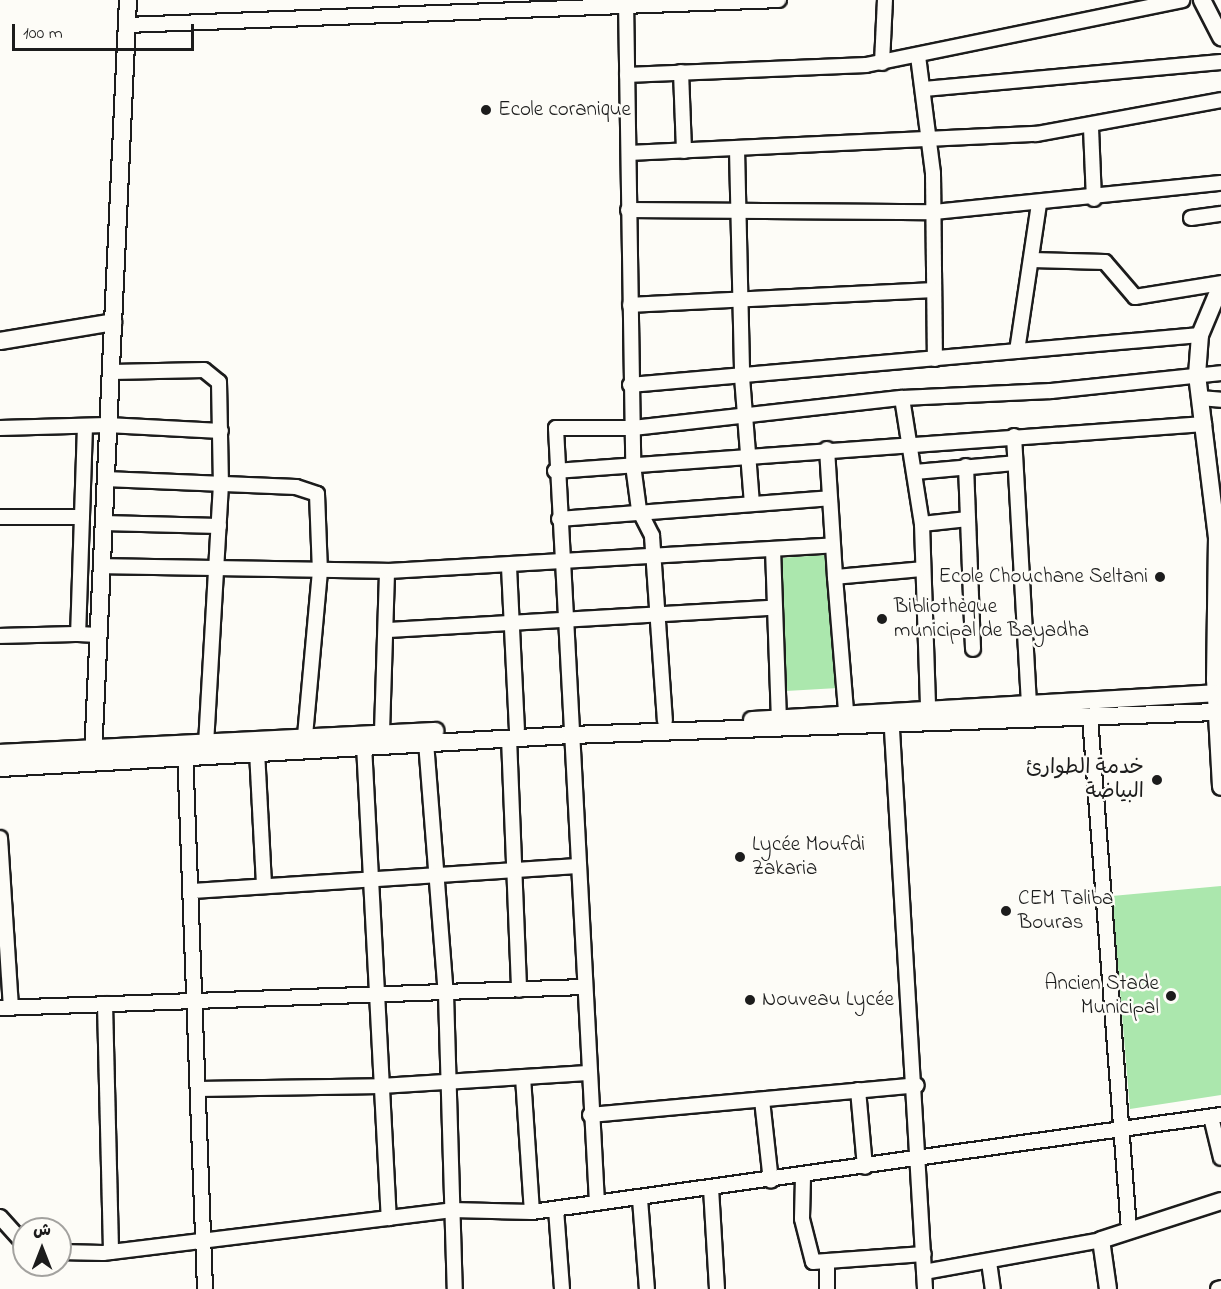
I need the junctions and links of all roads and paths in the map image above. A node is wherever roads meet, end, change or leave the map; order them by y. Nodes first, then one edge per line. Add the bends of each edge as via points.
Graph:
1 (128, 0) edge
2 (779, 0) edge
3 (885, 0) edge
4 (1102, 0) edge
5 (1182, 0) edge
6 (1202, 0) edge
7 (626, 4) edge
8 (1105, 15) junction
9 (126, 25) junction
10 (1221, 37) edge
11 (918, 56) junction
12 (1221, 62) edge
13 (882, 63) junction
14 (681, 72) junction
15 (627, 75) junction
16 (924, 88) junction
17 (1221, 100) edge
18 (1091, 128) junction
19 (930, 142) junction
20 (737, 149) junction
21 (684, 151) junction
22 (630, 153) junction
23 (1221, 183) edge
24 (1094, 199) junction
25 (1039, 204) junction
26 (628, 210) junction
27 (740, 210) junction
28 (934, 212) junction
29 (1221, 214) edge
30 (1191, 218) dead end
31 (1032, 260) junction
32 (1221, 284) edge
33 (933, 290) junction
34 (741, 301) junction
35 (1216, 303) edge
36 (630, 305) junction
37 (113, 322) junction
38 (1200, 335) junction
39 (0, 341) edge
40 (1017, 351) junction
41 (935, 359) junction
42 (112, 372) junction
43 (1221, 374) edge
44 (1197, 375) junction
45 (742, 377) junction
46 (630, 385) junction
47 (903, 398) junction
48 (1200, 398) junction
49 (1221, 400) edge
50 (744, 418) junction
51 (1204, 424) junction
52 (107, 425) junction
53 (85, 426) junction
54 (0, 428) edge
55 (633, 428) junction
56 (221, 431) junction
57 (1014, 436) junction
58 (910, 443) junction
59 (827, 449) junction
60 (749, 458) junction
61 (1215, 459) edge
62 (1015, 463) junction
63 (633, 465) junction
64 (966, 466) junction
65 (555, 471) junction
66 (915, 472) junction
67 (105, 479) junction
68 (221, 484) junction
69 (829, 498) junction
70 (752, 503) junction
71 (1217, 504) edge
72 (639, 510) junction
73 (0, 517) edge
74 (82, 517) junction
75 (559, 519) junction
76 (968, 519) junction
77 (103, 523) junction
78 (922, 524) junction
79 (219, 526) junction
80 (1219, 537) edge
81 (832, 545) junction
82 (773, 549) junction
83 (81, 551) junction
84 (102, 558) junction
85 (654, 558) junction
86 (560, 564) junction
87 (509, 567) junction
88 (217, 568) junction
89 (923, 569) junction
90 (320, 571) junction
91 (387, 571) junction
92 (835, 577) junction
93 (1218, 604) edge
94 (774, 608) junction
95 (659, 616) junction
96 (565, 623) junction
97 (509, 626) junction
98 (387, 630) junction
99 (78, 634) junction
100 (98, 634) junction
101 (0, 636) edge
102 (973, 649) dead end
103 (1217, 684) edge
104 (1029, 703) junction
105 (928, 709) junction
106 (846, 712) junction
107 (779, 717) junction
108 (1090, 717) junction
109 (1217, 717) edge
110 (892, 718) junction
111 (665, 722) junction
112 (570, 730) junction
113 (382, 732) junction
114 (513, 733) junction
115 (305, 736) junction
116 (206, 741) junction
117 (426, 742) junction
118 (364, 745) junction
119 (184, 748) junction
120 (257, 751) junction
121 (0, 753) edge
122 (93, 753) junction
123 (1220, 766) edge
124 (0, 768) edge
125 (1221, 787) edge
126 (0, 838) edge
127 (578, 866) junction
128 (514, 871) junction
129 (435, 875) junction
130 (371, 880) junction
131 (264, 886) junction
132 (192, 891) junction
133 (584, 987) junction
134 (519, 990) junction
135 (446, 994) junction
136 (376, 995) junction
137 (197, 1001) junction
138 (105, 1004) junction
139 (6, 1008) edge
140 (588, 1073) junction
141 (523, 1077) junction
142 (444, 1082) junction
143 (917, 1084) junction
144 (381, 1086) junction
145 (198, 1089) junction
146 (858, 1090) junction
147 (762, 1100) junction
148 (590, 1115) junction
149 (1216, 1116) edge
150 (1120, 1133) junction
151 (1221, 1158) edge
152 (921, 1159) junction
153 (865, 1167) junction
154 (803, 1177) junction
155 (771, 1181) junction
156 (711, 1188) junction
157 (640, 1199) junction
158 (1221, 1201) edge
159 (597, 1203) junction
160 (556, 1209) junction
161 (452, 1210) junction
162 (532, 1212) junction
163 (0, 1217) edge
164 (389, 1218) junction
165 (12, 1230) edge
166 (1129, 1230) junction
167 (1101, 1240) junction
168 (201, 1241) junction
169 (72, 1252) edge
170 (111, 1252) junction
171 (924, 1254) junction
172 (989, 1262) junction
173 (827, 1265) junction
174 (924, 1272) junction
175 (206, 1289) edge
176 (455, 1289) edge
177 (562, 1289) edge
178 (647, 1289) edge
179 (717, 1289) edge
180 (827, 1289) edge
181 (925, 1289) edge
182 (993, 1289) edge
183 (1108, 1289) edge

1 - 9 street
2 - 7 street
3 - 13 street
4 - 8 street
5 - 8 street
6 - 10 street
7 - 9 street
7 - 15 street
8 - 11 street
9 - 37 street
11 - 13 street
11 - 16 street
12 - 16 street
13 - 14 street
14 - 15 street
14 - 21 street
15 - 22 street
16 - 19 street
17 - 18 street
18 - 19 street
18 - 24 street
19 - 20 street
19 - 28 street
20 - 21 street
20 - 27 street
21 - 22 street
22 - 26 street
23 - 24 street
24 - 25 street
25 - 28 street
25 - 31 street
26 - 27 street
26 - 36 street
27 - 28 street
27 - 34 street
28 - 33 street
29 - 30 street
31 - 32 street via 1105,261 1135,297
31 - 40 street
32 - 35 street
33 - 34 street
33 - 41 street
34 - 36 street
34 - 45 street
35 - 38 street
36 - 46 street
37 - 39 street
37 - 42 street
38 - 40 street
38 - 44 street
40 - 41 street
41 - 45 street
42 - 52 street
42 - 56 street via 213,374 220,390
43 - 44 street
44 - 47 street via 1051,391
44 - 48 street
45 - 46 street
45 - 50 street
46 - 55 street
47 - 50 street
47 - 58 street
48 - 49 street
48 - 51 street
50 - 55 street
50 - 60 street
51 - 57 street
51 - 61 street
52 - 53 street
52 - 56 street
52 - 67 street
53 - 54 street
53 - 74 street
55 - 63 street
55 - 65 street via 556,428
56 - 68 street
57 - 58 street
57 - 62 street
58 - 59 street
58 - 66 street
59 - 60 street
59 - 69 street
60 - 63 street
60 - 70 street
61 - 71 street
62 - 64 street
62 - 104 street
63 - 65 street
63 - 72 street
64 - 66 street
64 - 76 street
65 - 75 street
66 - 78 street
67 - 68 street
67 - 77 street
68 - 79 street
68 - 90 street via 296,487 317,494
69 - 70 street
69 - 81 street
70 - 72 street
71 - 80 street
72 - 75 street
72 - 85 street via 649,527
73 - 74 street
74 - 83 street
75 - 86 street
76 - 78 street
76 - 102 street
77 - 79 street
77 - 84 street
78 - 89 street
79 - 88 street
80 - 93 street
81 - 82 street
81 - 92 street
82 - 85 street
82 - 94 street
83 - 84 street
83 - 99 street
84 - 88 street
84 - 100 street
85 - 86 street
85 - 95 street
86 - 87 street
86 - 96 street
87 - 91 street
87 - 97 street
88 - 90 street
88 - 116 street
89 - 92 street
89 - 105 street
90 - 91 street
90 - 115 street
91 - 98 street
92 - 106 street
93 - 103 street
94 - 95 street
94 - 107 street
95 - 96 street
95 - 111 street
96 - 97 street
96 - 112 street
97 - 98 street
97 - 114 street
98 - 113 street
99 - 100 street
99 - 101 street
100 - 122 street
103 - 104 street
103 - 109 street
104 - 105 street
105 - 110 street
106 - 107 street
106 - 110 street
107 - 111 street
108 - 109 street
108 - 110 street
108 - 150 street
109 - 123 street
110 - 112 street
110 - 143 street
111 - 112 street
112 - 114 street
112 - 127 street
113 - 114 street
113 - 115 street
114 - 117 street
114 - 128 street
115 - 116 street
116 - 119 street
117 - 118 street
117 - 129 street
118 - 120 street
118 - 130 street
119 - 120 street
119 - 122 street
119 - 132 street
120 - 131 street
121 - 122 street
122 - 124 street
123 - 125 street
126 - 139 street
127 - 128 street
127 - 133 street
128 - 129 street
128 - 134 street
129 - 130 street
129 - 135 street
130 - 131 street
130 - 136 street
131 - 132 street
132 - 137 street
133 - 134 street
133 - 140 street
134 - 135 street
135 - 136 street
135 - 142 street
136 - 137 street
136 - 144 street
137 - 138 street
137 - 145 street
138 - 139 street
138 - 170 street
140 - 141 street
140 - 148 street
141 - 142 street
141 - 162 street
142 - 144 street
142 - 161 street
143 - 146 street
143 - 152 street
144 - 145 street
144 - 164 street
145 - 168 street
146 - 147 street
146 - 153 street
147 - 148 street
147 - 155 street
148 - 159 street
149 - 150 street
149 - 151 street
150 - 152 street
150 - 166 street
152 - 153 street
152 - 171 street
153 - 154 street
154 - 155 street
154 - 173 street via 807,1253 813,1262
155 - 156 street
156 - 157 street
156 - 179 street
157 - 159 street
157 - 178 street
158 - 166 street
159 - 160 street
160 - 162 street
160 - 177 street
161 - 162 street
161 - 164 street
161 - 176 street
163 - 165 street
164 - 168 street
166 - 167 street
167 - 172 street
167 - 183 street
168 - 170 street
168 - 175 street
169 - 170 street
171 - 173 street
171 - 174 street
172 - 174 street
172 - 182 street
173 - 180 street
174 - 181 street

